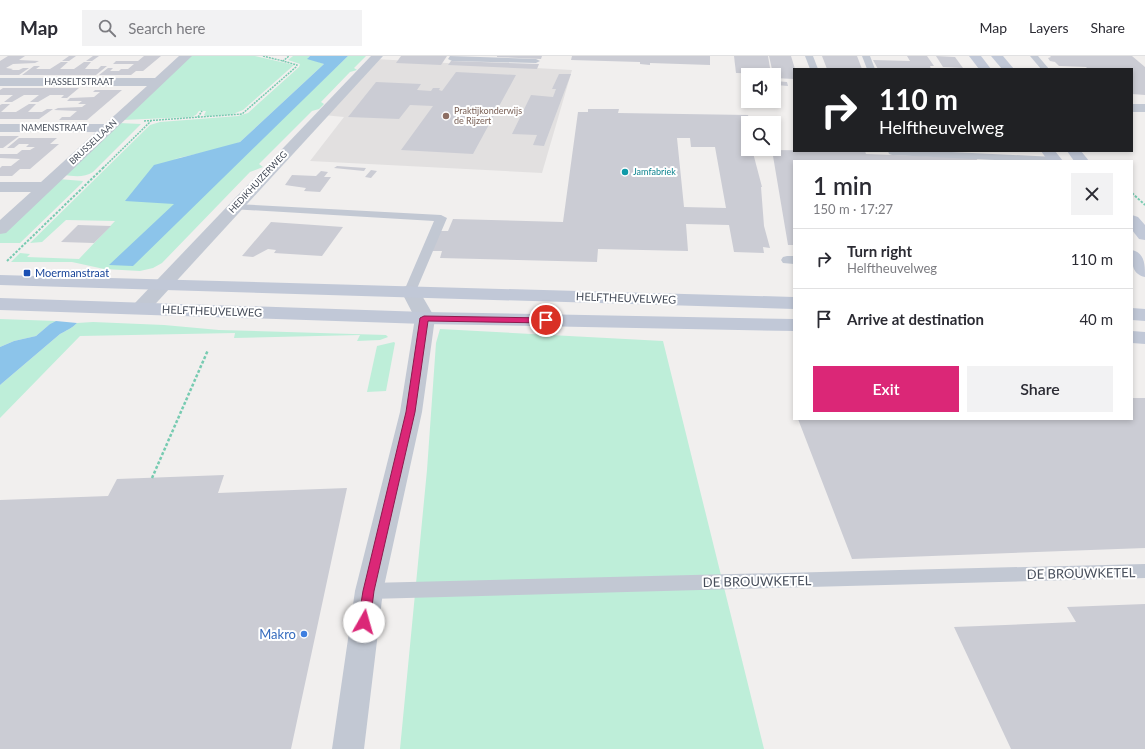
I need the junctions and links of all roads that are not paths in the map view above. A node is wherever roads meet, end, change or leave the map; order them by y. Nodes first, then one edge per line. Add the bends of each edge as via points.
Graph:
1 (186, 56) edge
2 (377, 56) edge
3 (454, 56) edge
4 (809, 56) edge
5 (866, 56) edge
6 (975, 56) edge
7 (997, 56) edge
8 (1034, 56) edge
9 (536, 61) dead end
10 (814, 68) edge
11 (871, 68) edge
12 (984, 68) edge
13 (1007, 68) edge
14 (1044, 68) edge
15 (0, 82) edge
16 (158, 82) junction
17 (1133, 108) edge
18 (1145, 108) edge
19 (111, 125) junction
20 (0, 128) edge
21 (892, 152) edge
22 (1075, 152) edge
23 (1053, 157) edge
24 (1006, 159) edge
25 (1081, 160) edge
26 (0, 187) edge
27 (44, 187) junction
28 (235, 207) junction
29 (1133, 221) edge
30 (0, 229) edge
31 (1145, 235) edge
32 (1133, 256) edge
33 (1145, 272) edge
34 (1, 273) edge
35 (163, 284) junction
36 (410, 291) junction
37 (793, 303) edge
38 (0, 304) edge
39 (141, 308) junction
40 (1133, 314) edge
41 (1145, 315) edge
42 (424, 318) junction
43 (793, 325) edge
44 (1133, 337) edge
45 (1145, 338) edge
46 (1145, 571) edge
47 (368, 591) junction
48 (348, 749) edge

1 - 16 street, BRUSSELLAAN
2 - 28 street, HEDIKHUIZERWEG
3 - 9 lane via 452,59
4 - 10 lane
5 - 11 lane
6 - 12 main road
7 - 13 main road
8 - 14 lane
15 - 16 street, HASSELTSTRAAT
16 - 19 street, BRUSSELLAAN
17 - 18 street
19 - 20 street, NAMENSTRAAT
19 - 27 street, BRUSSELLAAN
21 - 24 lane
22 - 25 main road
23 - 24 lane
26 - 27 street
27 - 30 street, BRUSSELLAAN
28 - 35 street, HEDIKHUIZERWEG
28 - 36 lane via 441,218
29 - 31 main road
32 - 33 main road
34 - 35 main road, HELFTHEUVELWEG
35 - 36 main road, HELFTHEUVELWEG
35 - 39 street, HEDIKHUIZERWEG
36 - 37 main road, HELFTHEUVELWEG
36 - 42 street
38 - 39 main road, HELFTHEUVELWEG
39 - 42 main road, HELFTHEUVELWEG
40 - 41 main road
42 - 43 main road, HELFTHEUVELWEG
42 - 47 street via 411,412
44 - 45 main road
46 - 47 lane, DE BROUWKETEL
47 - 48 street

